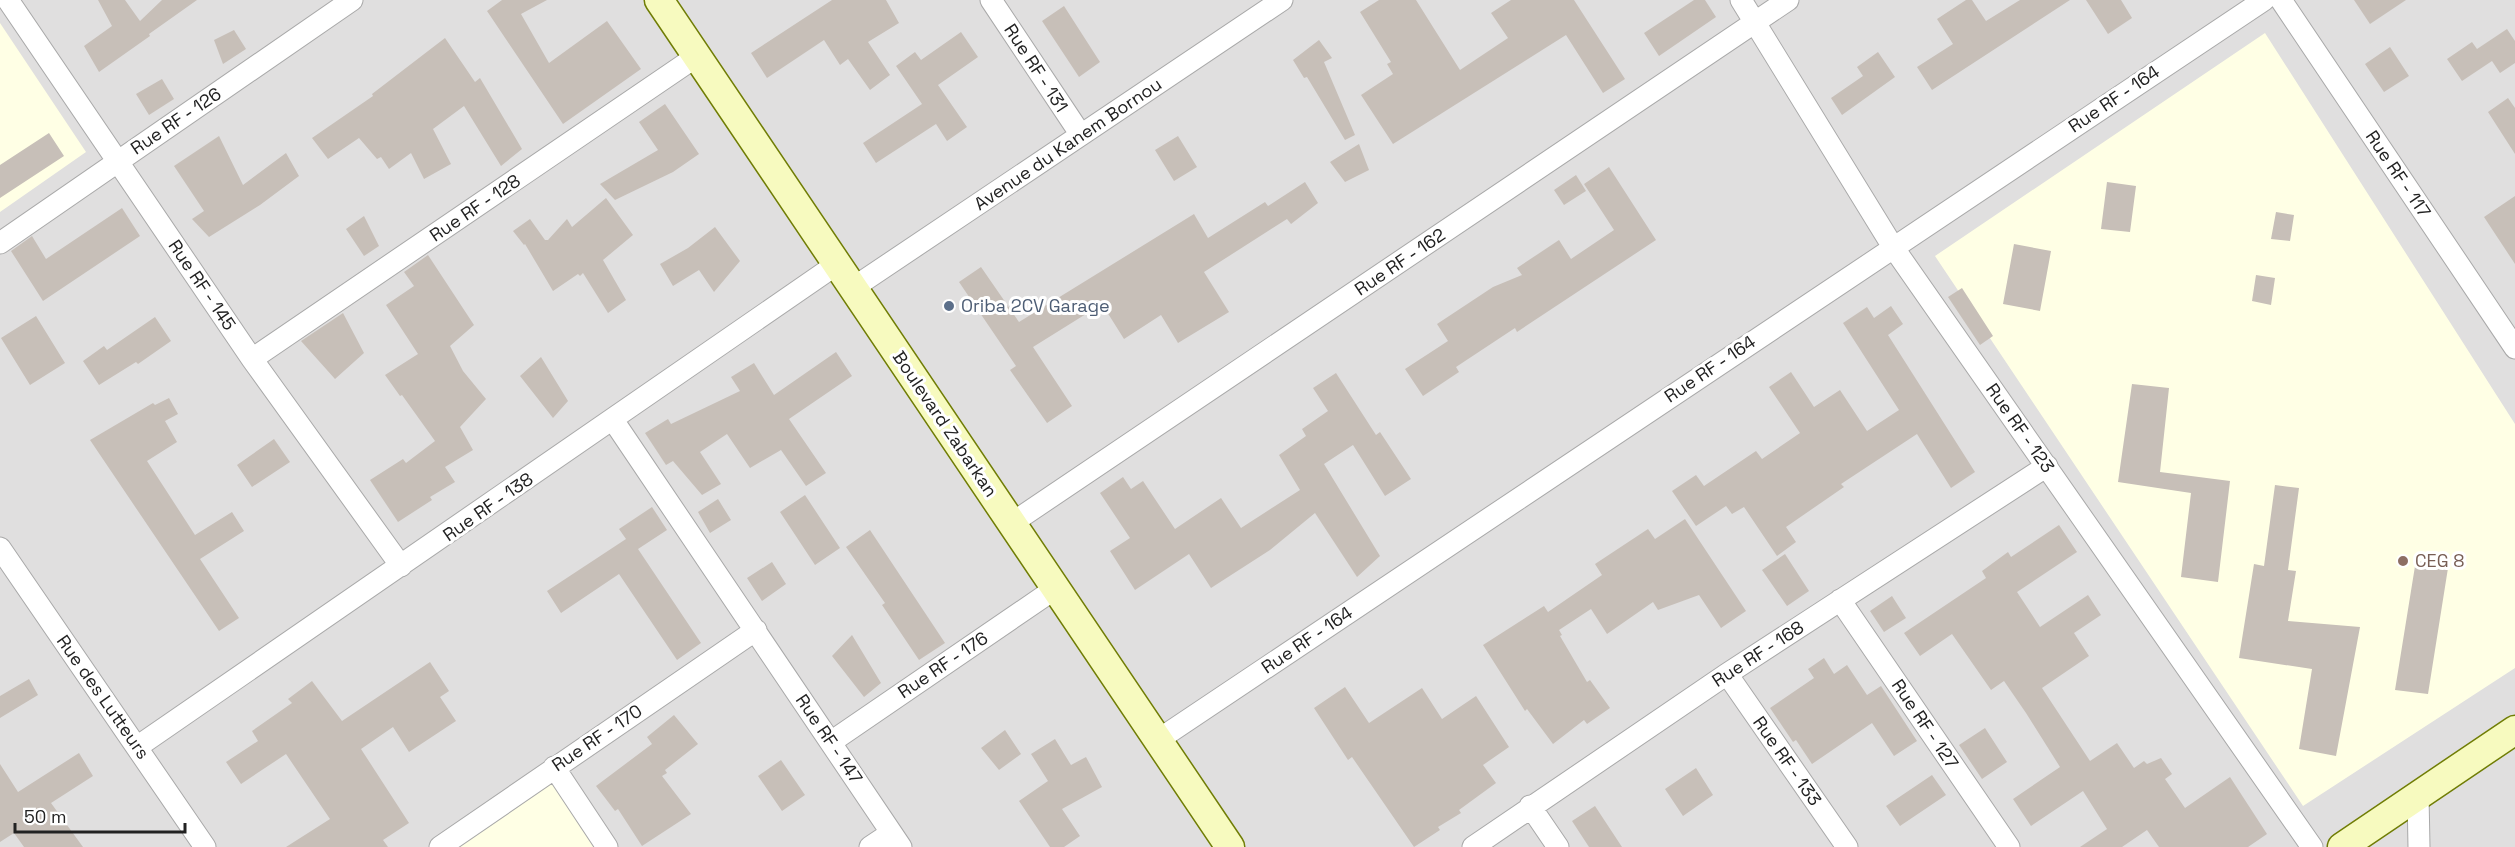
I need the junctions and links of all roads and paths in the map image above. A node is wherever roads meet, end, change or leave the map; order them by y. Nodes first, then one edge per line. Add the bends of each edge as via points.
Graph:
1 (8, 0) edge
2 (352, 0) edge
3 (659, 0) edge
4 (991, 0) edge
5 (1282, 0) edge
6 (1741, 0) edge
7 (1788, 0) edge
8 (2264, 0) edge
9 (2281, 0) edge
10 (1756, 22) junction
11 (697, 56) junction
12 (1081, 135) junction
13 (118, 161) junction
14 (0, 243) edge
15 (1893, 247) junction
16 (837, 264) junction
17 (853, 288) junction
18 (2515, 348) edge
19 (252, 359) junction
20 (613, 420) junction
21 (2047, 466) junction
22 (1012, 523) junction
23 (0, 548) edge
24 (401, 566) junction
25 (1056, 588) junction
26 (1840, 600) junction
27 (756, 630) junction
28 (1728, 674) junction
29 (2515, 730) edge
30 (1158, 740) junction
31 (831, 742) junction
32 (137, 747) junction
33 (554, 767) junction
34 (2418, 795) junction
35 (1530, 806) junction
36 (896, 840) edge
37 (205, 847) edge
38 (440, 847) edge
39 (607, 847) edge
40 (870, 847) edge
41 (1230, 847) edge
42 (1473, 847) edge
43 (1558, 847) edge
44 (1847, 847) edge
45 (2009, 847) edge
46 (2312, 847) edge
47 (2342, 847) edge
48 (2420, 847) edge

1 - 13 street, Rue RF - 145
2 - 13 street, Rue RF - 126
3 - 11 street, Boulevard Zabarkan
4 - 12 street, Rue RF - 131
5 - 12 street, Avenue du Kanem Bornou
6 - 10 street, Rue RF - 123
7 - 10 street, Rue RF - 162
8 - 15 street, Rue RF - 164
9 - 18 street, Rue RF - 117
10 - 15 street, Rue RF - 123
10 - 22 street, Rue RF - 162
11 - 16 street, Boulevard Zabarkan
11 - 19 street, Rue RF - 128
12 - 17 street, Avenue du Kanem Bornou
13 - 14 street, Rue RF - 126
13 - 19 street, Rue RF - 145
15 - 21 street, Rue RF - 123
15 - 30 street, Rue RF - 164
16 - 17 street, Boulevard Zabarkan
16 - 20 street, Rue RF - 138
17 - 22 street, Boulevard Zabarkan
19 - 24 street, Rue RF - 145
20 - 24 street, Rue RF - 138
20 - 27 street, Rue RF - 147
21 - 26 street, Rue RF - 168
21 - 46 street, Rue RF - 123
22 - 25 street, Boulevard Zabarkan
23 - 32 street, Rue des Lutteurs
24 - 32 street, Rue RF - 138
25 - 30 street, Boulevard Zabarkan
25 - 31 street, Rue RF - 176
26 - 28 street, Rue RF - 168
26 - 45 street, Rue RF - 127
27 - 31 street, Rue RF - 147
27 - 33 street, Rue RF - 170
28 - 35 street, Rue RF - 168
28 - 44 street, Rue RF - 133
29 - 34 street
30 - 41 street, Boulevard Zabarkan
31 - 36 street, Rue RF - 147
32 - 37 street, Rue des Lutteurs
33 - 38 street, Rue RF - 170
33 - 39 street
34 - 47 street
34 - 48 street
35 - 42 street, Rue RF - 168
35 - 43 street
36 - 40 street

